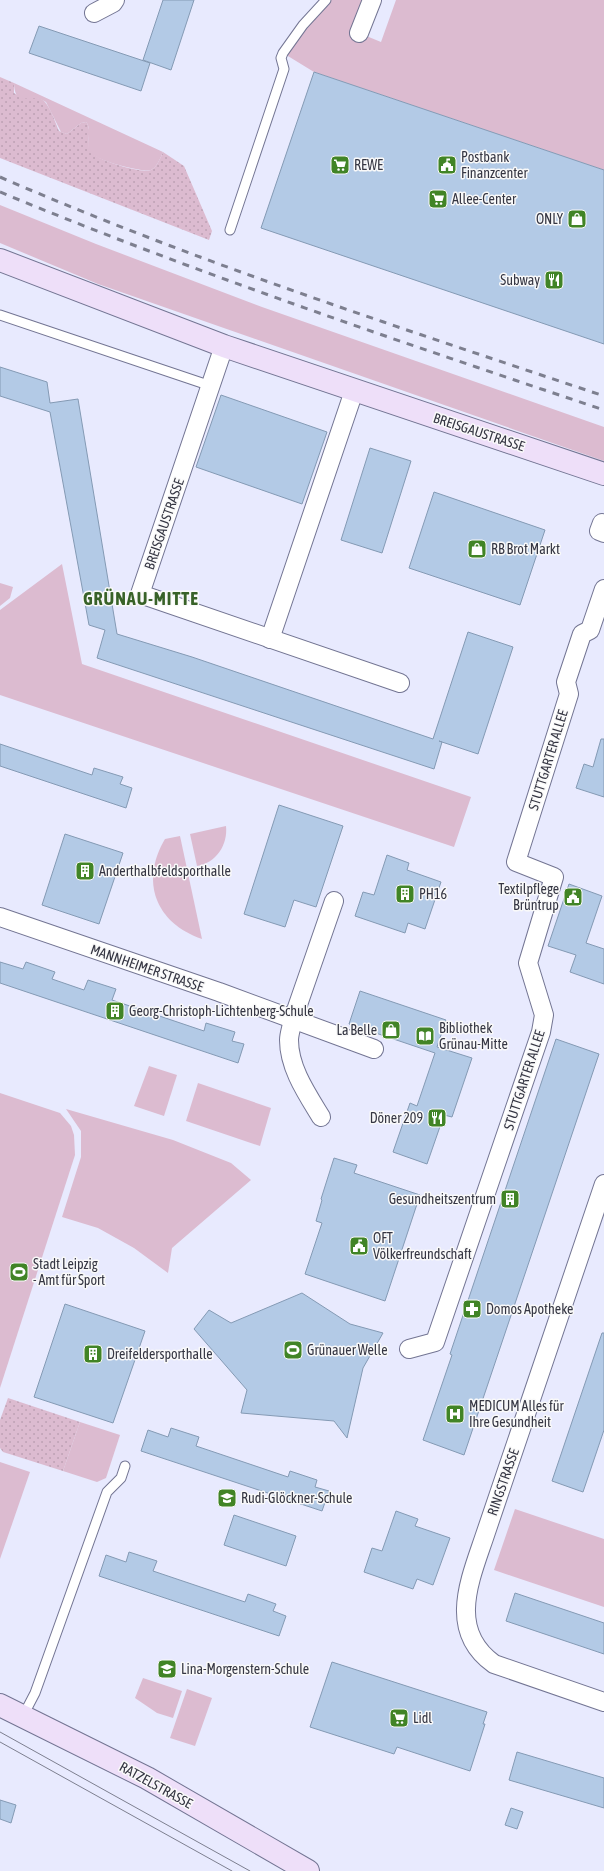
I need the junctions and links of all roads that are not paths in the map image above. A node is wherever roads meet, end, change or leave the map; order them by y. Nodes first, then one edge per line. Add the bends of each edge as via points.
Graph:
1 (115, 0) edge
2 (326, 0) edge
3 (372, 0) edge
4 (94, 13) dead end
5 (359, 33) dead end
6 (230, 230) dead end
7 (0, 260) edge
8 (0, 315) edge
9 (224, 346) junction
10 (211, 386) junction
11 (354, 390) junction
12 (604, 474) edge
13 (604, 589) edge
14 (270, 639) junction
15 (400, 683) dead end
16 (334, 901) dead end
17 (0, 917) edge
18 (293, 1019) junction
19 (374, 1048) dead end
20 (321, 1116) dead end
21 (604, 1184) edge
22 (409, 1349) dead end
23 (125, 1466) dead end
24 (604, 1702) edge
25 (0, 1705) edge
26 (23, 1716) junction
27 (308, 1871) edge

1 - 4 street
2 - 6 lane via 302,25 283,53 281,58 284,69
3 - 5 street
7 - 9 street, BREISGAUSTRASSE
8 - 10 lane
9 - 10 street, BREISGAUSTRASSE
9 - 11 street, BREISGAUSTRASSE
10 - 14 street, BREISGAUSTRASSE via 140,594
11 - 12 street, BREISGAUSTRASSE
11 - 14 street
13 - 22 street, STUTTGARTER ALLEE via 590,630 582,634 566,682 569,694 516,862 554,877 528,963 544,1015 542,1032 435,1342
14 - 15 street, BREISGAUSTRASSE
16 - 18 street
17 - 18 street, MANNHEIMER STRASSE
18 - 19 street, MANNHEIMER STRASSE
18 - 20 street via 289,1040 292,1060
21 - 24 street, RINGSTRASSE via 484,1538 465,1606 473,1642 480,1653 494,1664
23 - 26 lane via 120,1478 107,1492 35,1693
25 - 26 street, RATZELSTRASSE
26 - 27 street, RATZELSTRASSE via 147,1778

